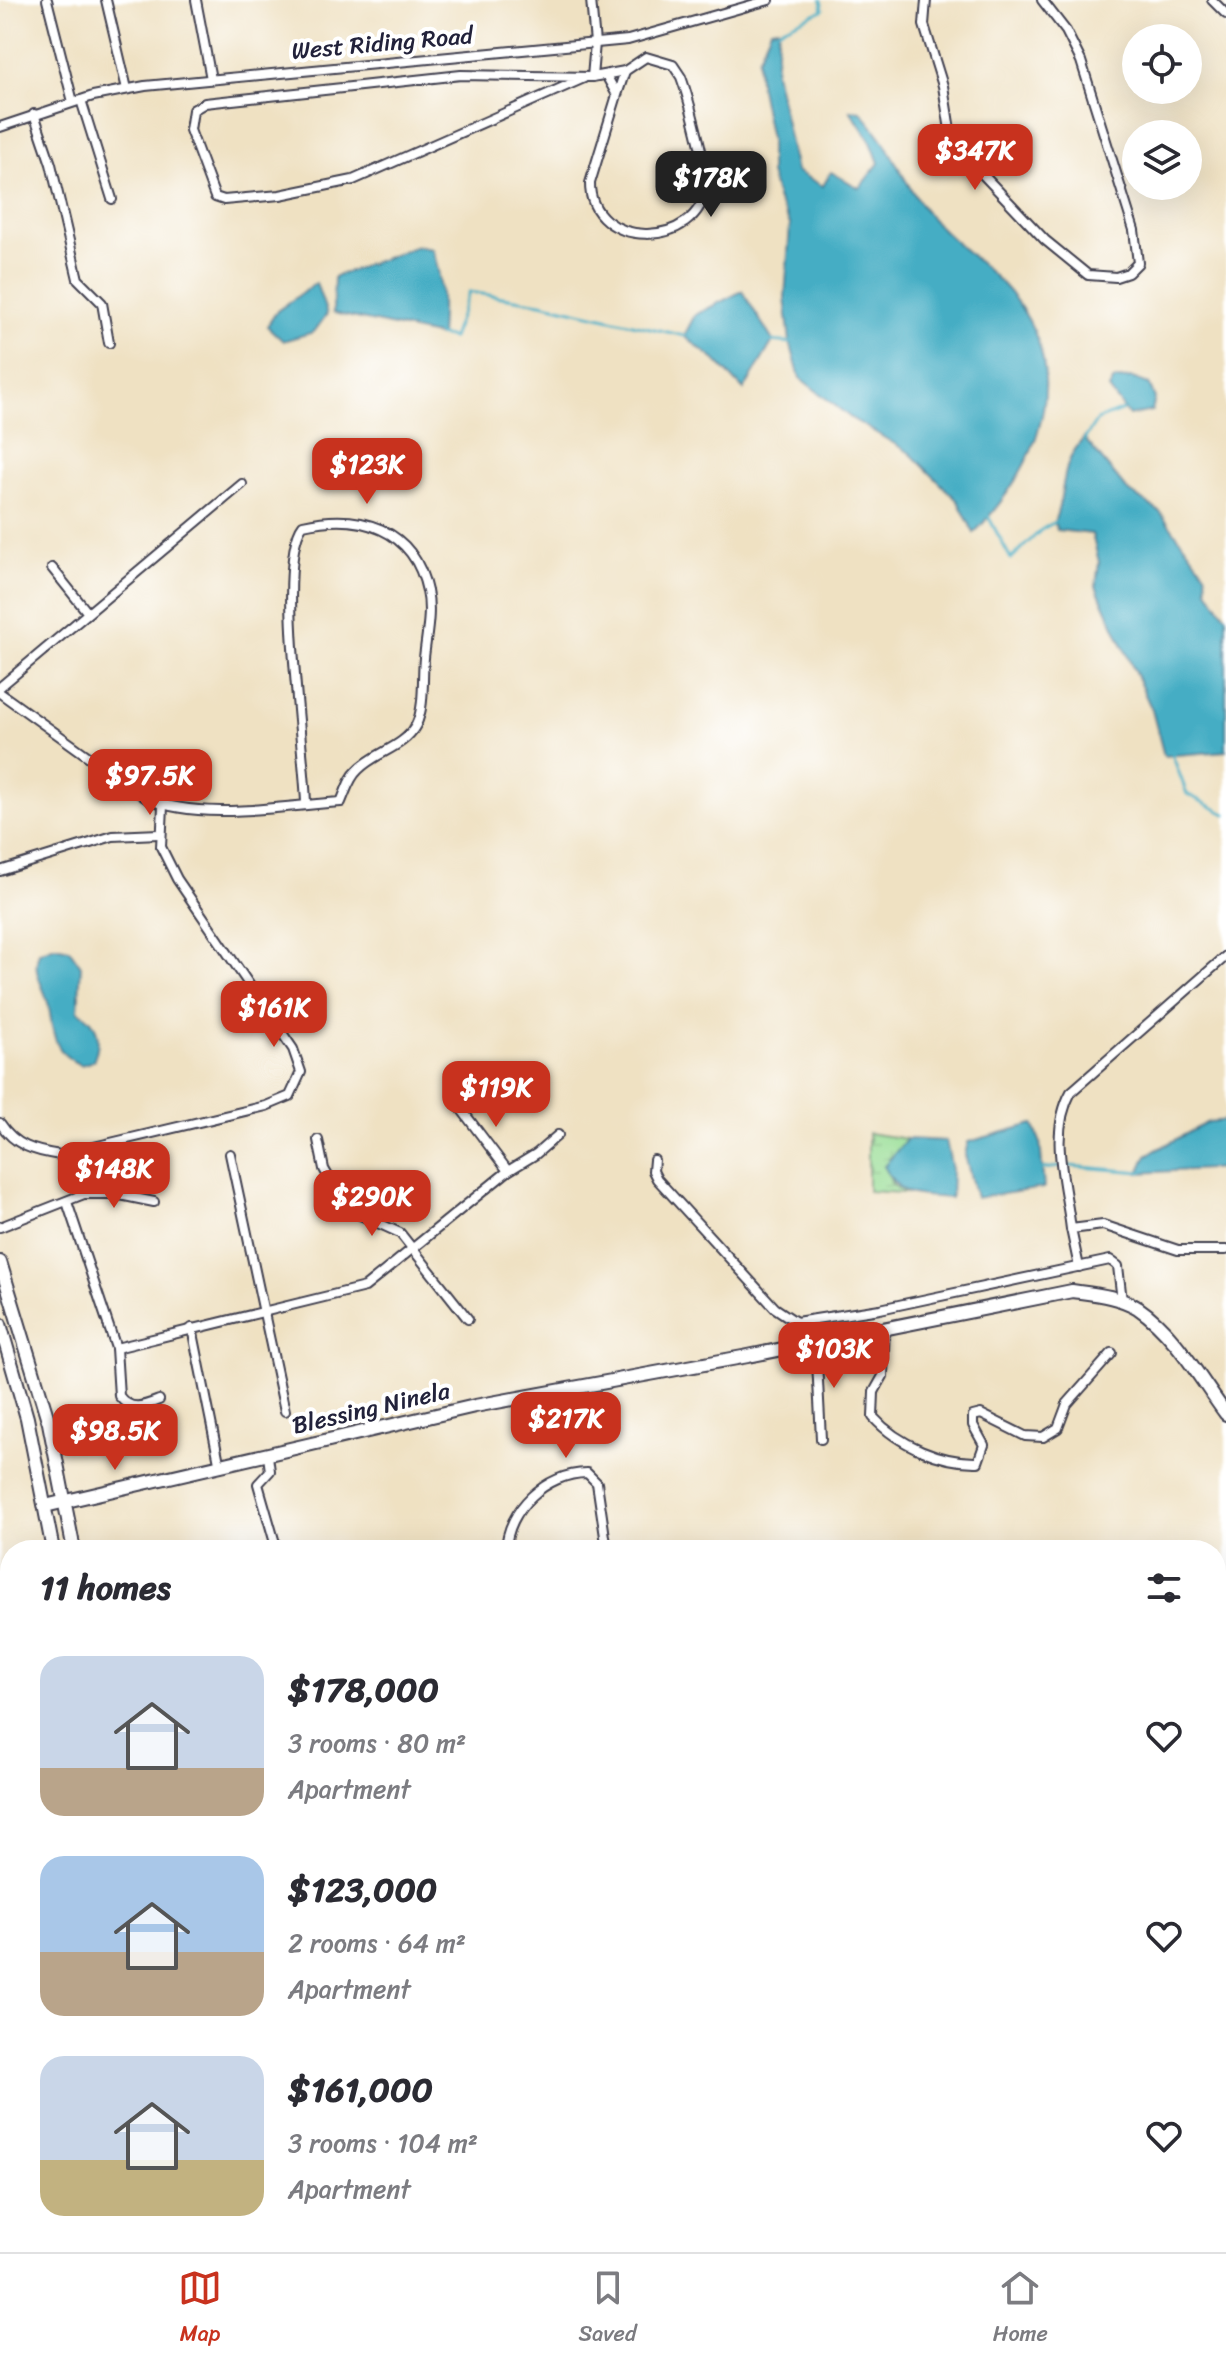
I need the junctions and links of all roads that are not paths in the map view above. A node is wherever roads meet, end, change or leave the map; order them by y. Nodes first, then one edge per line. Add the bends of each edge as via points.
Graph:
1 (47, 0) edge
2 (106, 0) edge
3 (196, 0) edge
4 (591, 0) edge
5 (769, 0) edge
6 (926, 0) edge
7 (1042, 0) edge
8 (1212, 0) edge
9 (1226, 14) edge
10 (595, 43) junction
11 (625, 71) junction
12 (606, 75) junction
13 (588, 78) junction
14 (211, 79) junction
15 (127, 89) junction
16 (617, 95) junction
17 (77, 101) junction
18 (34, 114) junction
19 (0, 127) edge
20 (112, 199) dead end
21 (109, 343) dead end
22 (242, 484) dead end
23 (52, 568) dead end
24 (88, 613) junction
25 (0, 687) edge
26 (0, 693) edge
27 (306, 804) junction
28 (163, 806) junction
29 (159, 834) junction
30 (0, 871) edge
31 (1226, 956) edge
32 (459, 1106) dead end
33 (0, 1123) edge
34 (558, 1135) dead end
35 (318, 1140) dead end
36 (230, 1154) dead end
37 (654, 1160) dead end
38 (508, 1171) junction
39 (67, 1202) junction
40 (154, 1202) dead end
41 (0, 1227) edge
42 (1071, 1229) junction
43 (1226, 1250) edge
44 (413, 1251) junction
45 (0, 1262) edge
46 (1079, 1267) junction
47 (1122, 1301) junction
48 (266, 1313) junction
49 (468, 1319) dead end
50 (0, 1324) edge
51 (885, 1327) junction
52 (192, 1328) junction
53 (816, 1342) junction
54 (116, 1348) junction
55 (1112, 1353) dead end
56 (38, 1384) junction
57 (22, 1397) junction
58 (159, 1400) dead end
59 (285, 1411) dead end
60 (1226, 1414) edge
61 (821, 1439) dead end
62 (268, 1456) junction
63 (220, 1467) junction
64 (66, 1501) junction
65 (45, 1506) junction
66 (51, 1540) edge
67 (72, 1540) edge
68 (274, 1540) edge
69 (507, 1540) edge
70 (606, 1540) edge

1 - 17 street
2 - 15 street
3 - 14 street
4 - 10 street
5 - 10 street, West Riding Road via 650,35
6 - 7 street via 924,25 950,130 970,161 1045,240 1088,275 1116,277 1138,263 1134,230 1076,49
8 - 9 street
10 - 13 street
10 - 14 street, West Riding Road
11 - 12 street
11 - 16 street
11 - 16 street via 646,57 654,58 673,65 684,84 706,187 694,215 678,229 663,234 625,230 603,220 590,198
12 - 13 street
12 - 16 street
13 - 13 street via 369,174 280,195 215,197 190,130 193,110 205,103 461,75
14 - 15 street, West Riding Road
15 - 17 street, West Riding Road
17 - 18 street, West Riding Road
17 - 20 street
18 - 19 street, West Riding Road
18 - 21 street via 78,279 103,307
22 - 24 street
23 - 24 street
24 - 25 street
26 - 28 street
27 - 27 street via 341,802 359,767 398,744 418,721 429,602 416,564 390,532 374,524 340,520 303,525 295,543 293,639
27 - 28 street via 192,811
28 - 29 street
29 - 30 street via 113,836
29 - 33 street via 177,879 293,1049 301,1072 290,1096 60,1155 31,1151 9,1137
31 - 42 street via 1071,1092 1060,1122
32 - 38 street
34 - 38 street
35 - 44 street via 324,1169 347,1209 400,1233
36 - 48 street
37 - 46 street via 657,1179 775,1308 796,1322
38 - 44 street
39 - 40 street via 100,1193
39 - 41 street
39 - 54 street
42 - 43 street via 1103,1225 1178,1250
42 - 46 street
44 - 48 street via 365,1287
44 - 49 street
45 - 56 street
46 - 47 street via 1115,1262
47 - 51 street, Blessing Ninela via 1072,1291
47 - 60 street, Blessing Ninela via 1163,1330
48 - 52 street
48 - 59 street
50 - 57 street
51 - 53 street, Blessing Ninela
51 - 55 street via 883,1376 874,1392 873,1417 915,1446 953,1462 978,1462 984,1445 973,1416 981,1414 1025,1436 1043,1437 1058,1428 1067,1404
52 - 54 street
52 - 63 street
53 - 61 street
53 - 62 street, Blessing Ninela via 475,1406
54 - 58 street via 122,1400 138,1407
56 - 57 street
56 - 64 street
57 - 65 street
62 - 63 street, Blessing Ninela
62 - 68 street via 270,1471 258,1484
63 - 64 street, Blessing Ninela
64 - 65 street, Blessing Ninela
64 - 67 street
65 - 66 street
69 - 70 street via 509,1525 521,1507 556,1481 587,1473 597,1483

